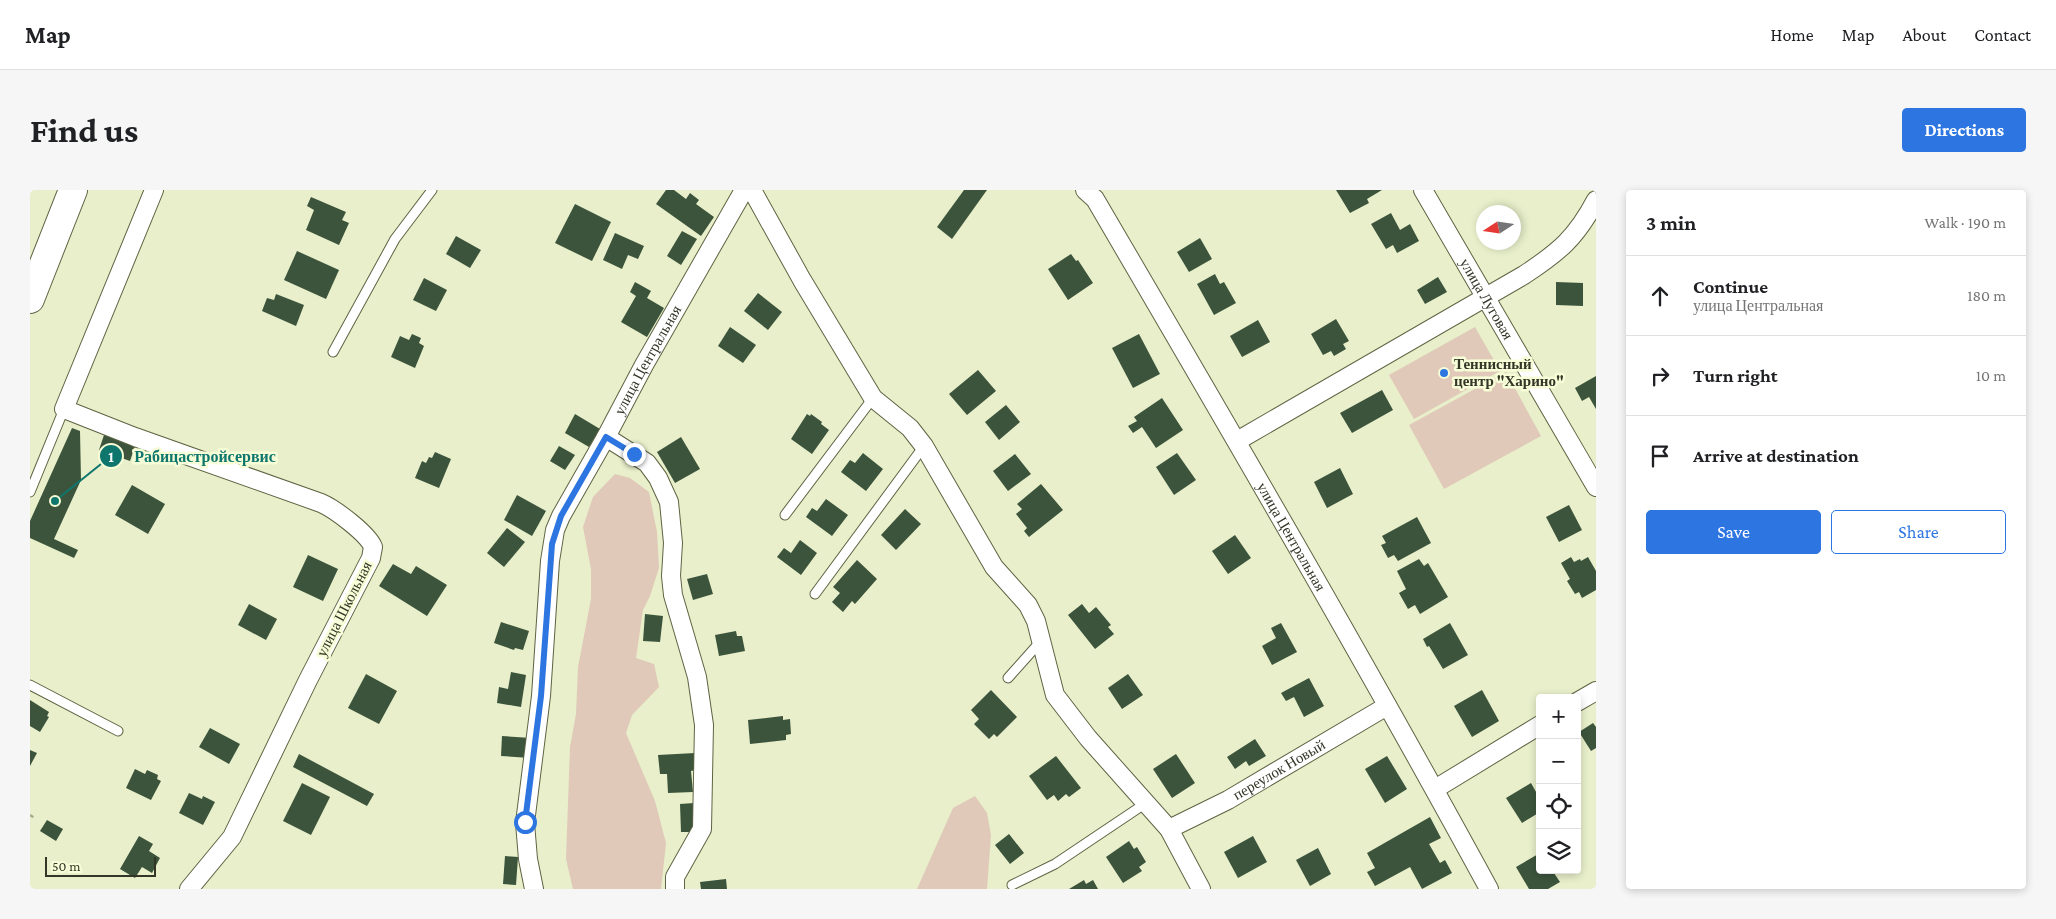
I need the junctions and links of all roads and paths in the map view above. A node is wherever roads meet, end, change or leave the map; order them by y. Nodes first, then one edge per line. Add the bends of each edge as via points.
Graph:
1 (72, 190) edge
2 (154, 190) edge
3 (432, 190) edge
4 (744, 190) edge
5 (752, 190) edge
6 (1085, 190) edge
7 (1423, 190) edge
8 (1596, 200) edge
9 (30, 298) edge
10 (1485, 298) junction
11 (333, 352) dead end
12 (873, 398) junction
13 (64, 409) junction
14 (606, 437) junction
15 (1237, 441) junction
16 (924, 446) junction
17 (1596, 487) edge
18 (30, 492) edge
19 (784, 515) dead end
20 (815, 594) dead end
21 (1041, 641) junction
22 (1008, 678) dead end
23 (30, 685) edge
24 (1596, 691) edge
25 (1581, 700) edge
26 (1387, 706) junction
27 (1536, 727) edge
28 (118, 731) dead end
29 (1435, 789) junction
30 (1146, 803) junction
31 (30, 815) edge
32 (36, 819) dead end
33 (1169, 829) junction
34 (1012, 885) dead end
35 (189, 889) edge
36 (534, 889) edge
37 (676, 889) edge
38 (1201, 889) edge
39 (1489, 889) edge

1 - 9 highway
2 - 13 street
3 - 11 lane via 395,239
4 - 14 street, улица Центральная
5 - 12 street
6 - 15 street, улица Центральная via 1095,199
7 - 10 street, улица Луговая
8 - 10 street via 1574,234 1554,255
10 - 15 street
10 - 17 street, улица Луговая
12 - 16 street via 910,428
12 - 19 lane
13 - 18 lane
13 - 35 street, улица Школьная via 321,503 335,511 373,546 371,558 232,838
14 - 36 street, улица Центральная via 561,516 552,544 541,696 525,822
14 - 37 street via 647,463 658,478 668,502 673,543 673,595 697,677 704,725 702,829 675,877
15 - 26 street, улица Центральная
16 - 20 lane
16 - 21 street via 994,568 1028,605
21 - 22 lane
21 - 30 street via 1056,695 1088,738
23 - 28 lane
24 - 25 street
26 - 29 street, улица Центральная
26 - 33 street, переулок Новый via 1228,800
27 - 29 street
29 - 39 street, улица Центральная
30 - 33 street
30 - 34 lane via 1055,864
31 - 32 path
33 - 38 street

